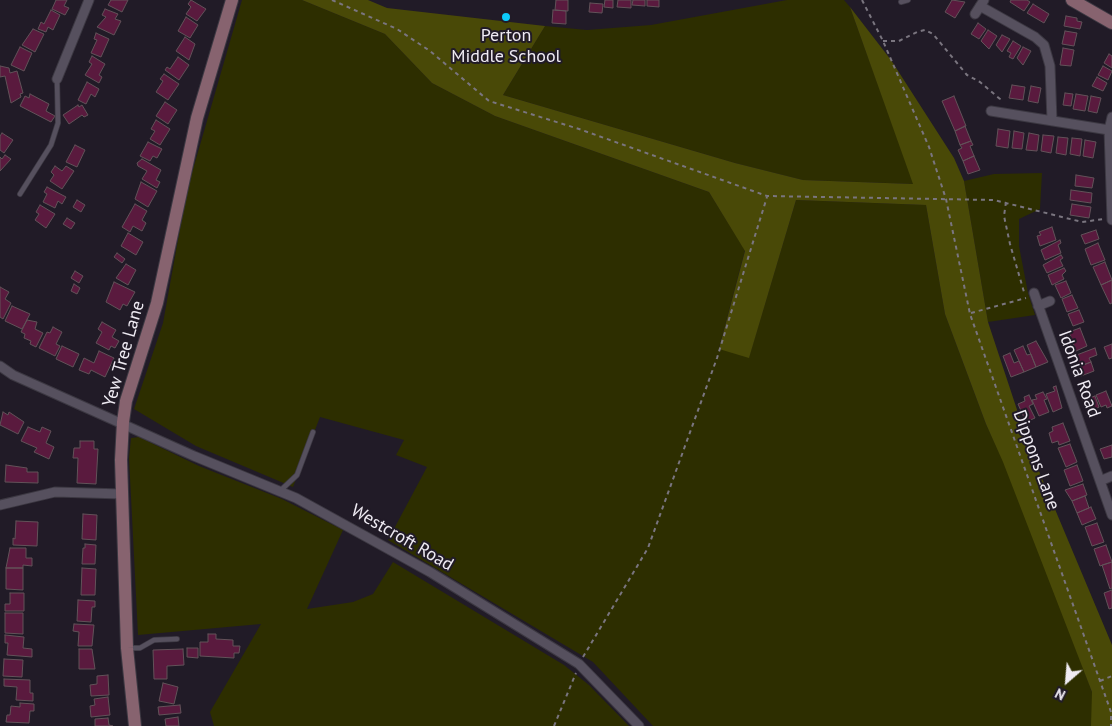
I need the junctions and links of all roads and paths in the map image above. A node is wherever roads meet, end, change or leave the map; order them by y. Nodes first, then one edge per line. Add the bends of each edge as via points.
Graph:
1 (89, 0) edge
2 (232, 0) edge
3 (332, 0) edge
4 (862, 0) edge
5 (908, 0) edge
6 (1072, 0) edge
7 (901, 2) dead end
8 (980, 6) edge
9 (1112, 23) edge
10 (883, 40) junction
11 (57, 79) joint
12 (991, 111) dead end
13 (1002, 113) junction
14 (1112, 117) edge
15 (1052, 121) junction
16 (1108, 130) junction
17 (20, 194) dead end
18 (767, 196) junction
19 (946, 199) junction
20 (1006, 202) junction
21 (1112, 219) edge
22 (1034, 293) dead end
23 (1050, 300) dead end
24 (1038, 306) junction
25 (970, 314) junction
26 (0, 366) edge
27 (123, 422) junction
28 (313, 432) dead end
29 (1112, 476) edge
30 (1100, 481) junction
31 (280, 492) junction
32 (122, 494) junction
33 (0, 505) edge
34 (1112, 515) edge
35 (177, 639) dead end
36 (127, 648) junction
37 (579, 664) junction
38 (1112, 676) edge
39 (1100, 681) junction
40 (1108, 703) junction
41 (1112, 704) edge
42 (136, 726) edge
43 (554, 726) edge
44 (639, 726) edge
45 (1111, 726) edge

1 - 11 street
2 - 27 street, Yew Tree Lane via 197,118 157,303 126,401
3 - 18 path via 397,29 430,51 489,101 579,129
4 - 10 path, Dippons Lane
5 - 7 lane
6 - 9 street
8 - 15 street via 1044,45 1050,66
10 - 13 path via 899,40 925,30 933,34 967,75 1000,98
10 - 19 path, Dippons Lane via 929,148
11 - 17 lane via 58,123 52,145
12 - 13 street
13 - 15 street
14 - 16 street
15 - 16 street
16 - 21 street
18 - 19 path
18 - 37 path via 717,358 648,548
19 - 20 path
19 - 25 path, Dippons Lane
20 - 21 path via 1082,222
20 - 25 path via 1004,216 1026,298
22 - 24 street, Idonia Road
23 - 24 street
24 - 30 street, Idonia Road
25 - 39 path, Dippons Lane
26 - 27 street, Westcroft Road via 13,375
27 - 31 street, Westcroft Road
27 - 32 street, Yew Tree Lane
28 - 31 lane via 297,475
29 - 30 street
30 - 34 street, Idonia Road
31 - 37 street, Westcroft Road via 430,572
32 - 33 street via 55,492
32 - 36 street, Yew Tree Lane
35 - 36 lane via 154,640 140,648
36 - 42 street, Yew Tree Lane
37 - 43 path
37 - 44 street, Westcroft Road
38 - 39 path
39 - 40 path, Dippons Lane
40 - 41 path
40 - 45 path, Dippons Lane via 1112,712

